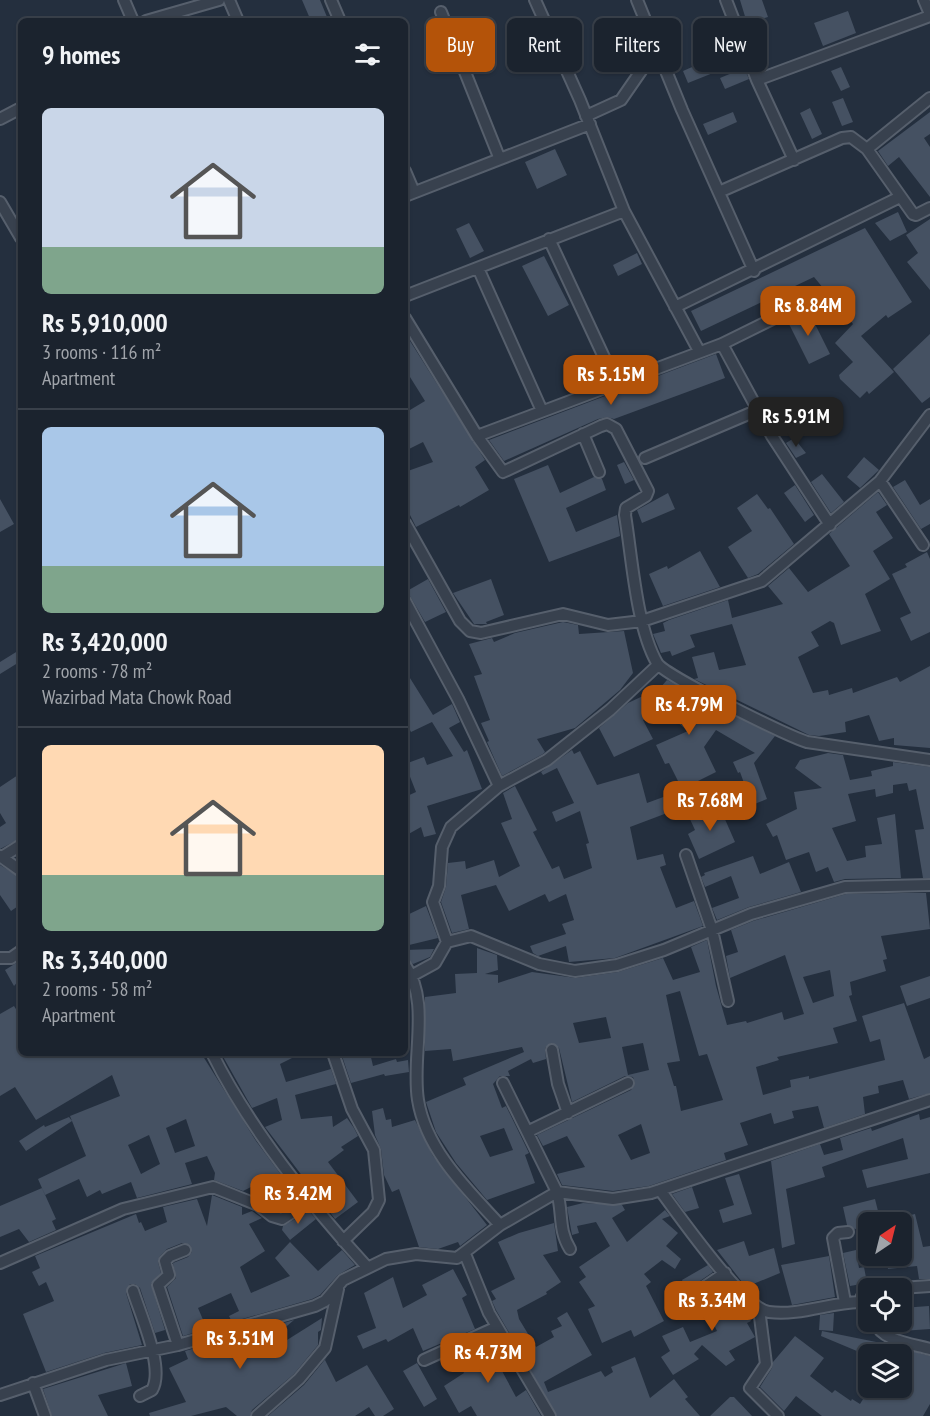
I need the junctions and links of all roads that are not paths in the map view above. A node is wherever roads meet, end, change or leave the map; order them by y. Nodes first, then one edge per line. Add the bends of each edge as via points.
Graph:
1 (124, 0) edge
2 (219, 0) edge
3 (229, 0) edge
4 (331, 0) edge
5 (535, 0) edge
6 (637, 0) edge
7 (726, 0) edge
8 (924, 0) edge
9 (441, 12) dead end
10 (930, 15) edge
11 (132, 18) edge
12 (156, 18) edge
13 (237, 18) edge
14 (339, 18) edge
15 (644, 18) edge
16 (640, 72) edge
17 (667, 72) edge
18 (757, 81) junction
19 (930, 98) edge
20 (18, 110) edge
21 (0, 119) edge
22 (588, 120) junction
23 (867, 149) junction
24 (499, 157) junction
25 (794, 160) junction
26 (719, 192) junction
27 (410, 194) edge
28 (900, 197) junction
29 (0, 202) edge
30 (930, 208) edge
31 (624, 211) junction
32 (18, 233) edge
33 (549, 239) junction
34 (478, 268) junction
35 (754, 271) junction
36 (408, 295) edge
37 (817, 297) dead end
38 (675, 308) junction
39 (408, 323) edge
40 (722, 344) junction
41 (699, 351) junction
42 (616, 383) junction
43 (758, 410) junction
44 (542, 411) junction
45 (930, 415) edge
46 (583, 434) junction
47 (477, 436) junction
48 (645, 458) dead end
49 (599, 472) dead end
50 (880, 481) junction
51 (830, 525) junction
52 (408, 532) edge
53 (923, 545) dead end
54 (408, 607) edge
55 (642, 621) junction
56 (658, 664) junction
57 (930, 760) edge
58 (499, 786) junction
59 (18, 847) edge
60 (687, 855) dead end
61 (1, 857) edge
62 (18, 869) edge
63 (930, 885) edge
64 (712, 930) junction
65 (447, 942) junction
66 (18, 953) edge
67 (0, 958) edge
68 (408, 969) edge
69 (412, 975) junction
70 (728, 1001) dead end
71 (552, 1050) dead end
72 (214, 1056) edge
73 (334, 1056) edge
74 (503, 1083) dead end
75 (628, 1083) dead end
76 (930, 1100) edge
77 (568, 1113) junction
78 (529, 1131) junction
79 (660, 1190) junction
80 (557, 1192) junction
81 (311, 1200) junction
82 (500, 1225) junction
83 (848, 1232) dead end
84 (343, 1241) junction
85 (570, 1249) dead end
86 (185, 1250) dead end
87 (465, 1254) junction
88 (0, 1263) edge
89 (367, 1267) junction
90 (725, 1273) junction
91 (338, 1286) junction
92 (930, 1286) edge
93 (912, 1287) edge
94 (133, 1291) dead end
95 (684, 1301) dead end
96 (845, 1302) junction
97 (858, 1303) edge
98 (759, 1309) junction
99 (497, 1327) junction
100 (882, 1332) edge
101 (178, 1345) junction
102 (152, 1349) junction
103 (930, 1349) edge
104 (424, 1360) dead end
105 (33, 1383) junction
106 (0, 1395) edge
107 (140, 1396) dead end
108 (45, 1416) edge
109 (257, 1416) edge
110 (550, 1416) edge
111 (778, 1416) edge

1 - 11 street
2 - 12 street
3 - 13 street
4 - 14 street
5 - 22 street
6 - 15 street
7 - 18 street
8 - 10 street
9 - 24 street
10 - 18 street
16 - 22 street via 621,100
17 - 26 street
18 - 25 street
19 - 23 street
20 - 21 street
22 - 24 street
22 - 31 street
23 - 25 street via 851,137 842,138
23 - 28 street
24 - 27 street
25 - 26 street
26 - 35 street
28 - 30 street via 916,215
28 - 35 street
29 - 32 street
31 - 33 street
31 - 38 street
33 - 34 street
33 - 42 street
34 - 36 street
34 - 44 street
35 - 38 street
37 - 40 street
38 - 41 street
39 - 47 street
40 - 41 street
40 - 43 street
41 - 42 street
42 - 44 street
43 - 48 street
43 - 51 street
44 - 47 street
45 - 50 street
46 - 47 street via 503,472
46 - 49 street
46 - 55 street via 607,424 616,429 648,490 646,496 626,508 625,515
50 - 51 street
50 - 53 street
51 - 55 street via 762,581
52 - 55 street via 460,621 470,631 481,633 563,614 608,625
54 - 58 street
55 - 56 street
56 - 57 street via 791,737
56 - 58 street via 610,710 547,760
58 - 65 street via 451,827 442,847 439,886 433,902
59 - 61 street
60 - 64 street
61 - 62 street
63 - 64 street via 845,887 751,914
64 - 65 street via 617,965 575,971 539,964 471,936
64 - 70 street
65 - 69 street via 435,963
66 - 67 street
68 - 69 street
69 - 82 street via 421,1114 450,1169
71 - 77 street
72 - 81 street via 233,1093
73 - 84 street via 352,1109 374,1150 379,1200 373,1212
74 - 78 street
75 - 77 street
76 - 79 street
77 - 78 street
78 - 80 street
79 - 80 street via 613,1199
79 - 90 street
80 - 82 street
80 - 85 street via 562,1229
81 - 84 street
81 - 88 street via 277,1219 258,1204 213,1187 123,1209
82 - 87 street
83 - 96 street via 838,1233 833,1239
84 - 89 street
86 - 101 street via 165,1261 169,1275 158,1286
87 - 89 street via 451,1259 402,1255
87 - 99 street via 477,1289
89 - 91 street
90 - 95 street
90 - 98 street
91 - 101 street via 315,1306
91 - 109 street via 325,1348 299,1379
92 - 93 street
94 - 102 street
96 - 97 street
96 - 98 street via 790,1313
98 - 111 street via 766,1364 750,1388
99 - 104 street
99 - 110 street
100 - 103 street
101 - 102 street
102 - 105 street
102 - 107 street via 156,1384
105 - 106 street
105 - 108 street

